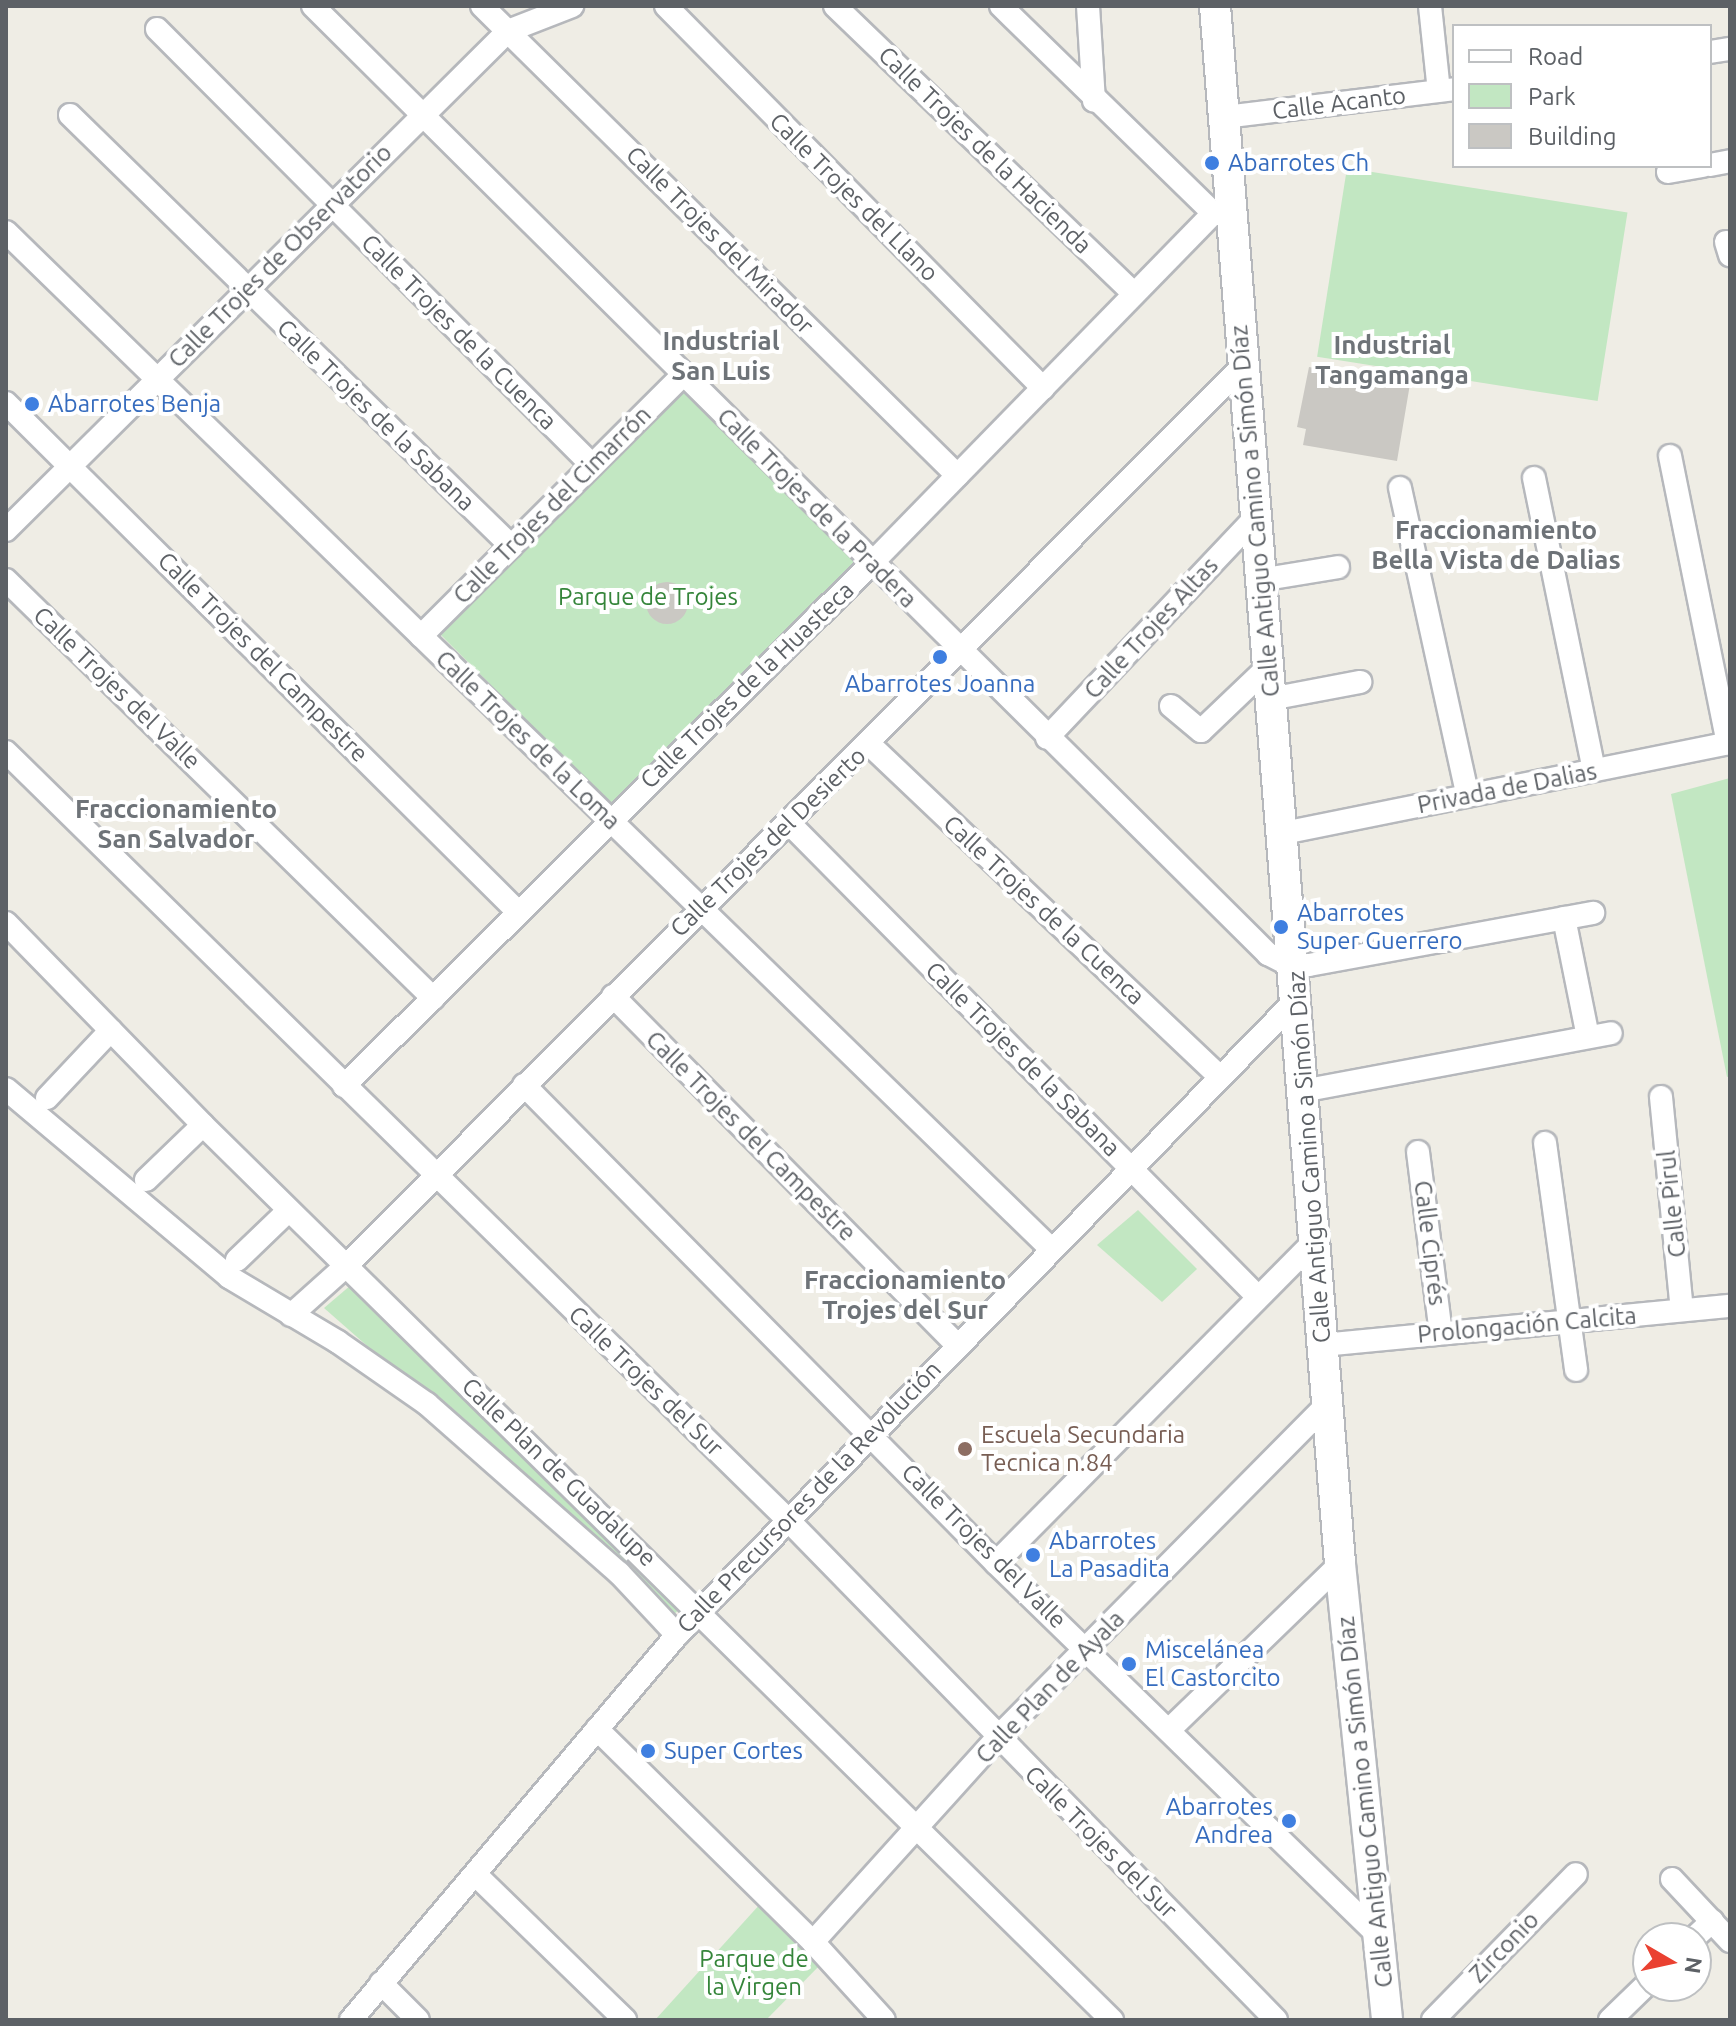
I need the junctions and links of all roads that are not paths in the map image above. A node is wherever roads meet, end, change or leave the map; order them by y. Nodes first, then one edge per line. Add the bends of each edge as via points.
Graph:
1 (313, 6) edge
2 (482, 6) edge
3 (572, 6) edge
4 (666, 6) edge
5 (835, 6) edge
6 (1001, 6) edge
7 (1088, 6) edge
8 (1215, 6) edge
9 (1430, 6) edge
10 (157, 29) dead end
11 (508, 31) junction
12 (1447, 90) edge
13 (1094, 101) junction
14 (421, 114) junction
15 (70, 115) dead end
16 (1224, 117) junction
17 (1691, 168) edge
18 (1668, 172) dead end
19 (332, 205) junction
20 (1222, 212) junction
21 (6, 232) edge
22 (248, 289) junction
23 (1134, 294) junction
24 (1243, 366) junction
25 (683, 375) junction
26 (157, 379) junction
27 (1043, 388) junction
28 (6, 403) edge
29 (1670, 456) dead end
30 (70, 465) junction
31 (592, 465) junction
32 (957, 475) junction
33 (1534, 478) dead end
34 (1400, 488) dead end
35 (1254, 519) junction
36 (6, 530) edge
37 (511, 546) junction
38 (872, 563) junction
39 (1338, 567) dead end
40 (6, 580) edge
41 (1259, 580) junction
42 (421, 636) junction
43 (960, 651) junction
44 (1267, 668) junction
45 (1360, 682) dead end
46 (1270, 699) junction
47 (1171, 706) dead end
48 (1047, 738) junction
49 (1729, 743) edge
50 (869, 744) junction
51 (6, 752) edge
52 (1594, 770) junction
53 (1468, 796) junction
54 (610, 820) junction
55 (789, 823) junction
56 (1283, 833) junction
57 (700, 908) junction
58 (518, 912) junction
59 (1593, 913) dead end
60 (1564, 918) junction
61 (6, 923) edge
62 (1294, 967) junction
63 (613, 996) junction
64 (433, 998) junction
65 (1296, 1000) junction
66 (111, 1030) junction
67 (1611, 1033) dead end
68 (1588, 1037) junction
69 (1218, 1075) junction
70 (524, 1085) junction
71 (344, 1086) junction
72 (6, 1089) edge
73 (1302, 1091) junction
74 (1661, 1097) dead end
75 (47, 1098) dead end
76 (203, 1125) junction
77 (1545, 1143) dead end
78 (1418, 1152) dead end
79 (1129, 1167) junction
80 (435, 1173) junction
81 (146, 1180) dead end
82 (289, 1210) junction
83 (1315, 1241) junction
84 (1050, 1248) junction
85 (237, 1260) dead end
86 (347, 1265) junction
87 (1257, 1296) junction
88 (1730, 1306) edge
89 (1682, 1310) junction
90 (291, 1315) junction
91 (1571, 1321) junction
92 (1441, 1333) junction
93 (956, 1344) junction
94 (1323, 1345) junction
95 (1576, 1370) dead end
96 (1328, 1404) junction
97 (871, 1432) junction
98 (787, 1519) junction
99 (996, 1563) junction
100 (1340, 1564) junction
101 (701, 1610) junction
102 (677, 1635) junction
103 (1087, 1650) junction
104 (597, 1729) junction
105 (1170, 1729) junction
106 (998, 1737) junction
107 (915, 1830) junction
108 (1576, 1874) dead end
109 (476, 1875) junction
110 (1672, 1879) dead end
111 (1725, 1934) edge
112 (1379, 1936) junction
113 (813, 1942) junction
114 (381, 1983) junction
115 (351, 2020) edge
116 (418, 2020) edge
117 (625, 2020) edge
118 (884, 2020) edge
119 (1112, 2020) edge
120 (1276, 2020) edge
121 (1387, 2020) edge
122 (1433, 2020) edge

1 - 14 street, Calle Trojes de la Pradera
2 - 11 street, Calle Trojes del Mirador
3 - 11 street, Calle Trojes de Observatorio
4 - 27 street, Calle Trojes del Llano
5 - 23 street, Calle Trojes de la Hacienda
6 - 13 street
7 - 13 street
8 - 16 main road, Calle Antiguo Camino a Simón Díaz
9 - 12 street
10 - 19 street, Calle Trojes de la Cuenca
11 - 14 street, Calle Trojes de Observatorio
11 - 32 street, Calle Trojes del Mirador
12 - 16 street, Calle Acanto
13 - 20 street
14 - 19 street, Calle Trojes de Observatorio
14 - 25 street, Calle Trojes de la Pradera
15 - 22 street, Calle Trojes de la Sabana
16 - 20 main road, Calle Antiguo Camino a Simón Díaz
17 - 18 street
19 - 22 street, Calle Trojes de Observatorio
19 - 31 street, Calle Trojes de la Cuenca
20 - 23 street, Calle Trojes de la Huasteca
20 - 24 main road, Calle Antiguo Camino a Simón Díaz
21 - 26 street, Calle Trojes de la Loma
22 - 26 street, Calle Trojes de Observatorio
22 - 37 street, Calle Trojes de la Sabana
23 - 27 street, Calle Trojes de la Huasteca
24 - 35 main road, Calle Antiguo Camino a Simón Díaz
24 - 43 street, Calle Trojes del Desierto
25 - 31 street, Calle Trojes del Cimarrón
25 - 38 street, Calle Trojes de la Pradera
26 - 30 street, Calle Trojes de Observatorio
26 - 42 street, Calle Trojes de la Loma
27 - 32 street, Calle Trojes de la Huasteca
28 - 30 street, Calle Trojes del Campestre
29 - 49 street
30 - 36 street, Calle Trojes de Observatorio
30 - 58 street, Calle Trojes del Campestre
31 - 37 street, Calle Trojes del Cimarrón
32 - 38 street, Calle Trojes de la Huasteca
33 - 52 street
34 - 53 street
35 - 41 main road, Calle Antiguo Camino a Simón Díaz
35 - 48 street, Calle Trojes Altas
37 - 42 street, Calle Trojes del Cimarrón
38 - 43 street, Calle Trojes de la Pradera
38 - 54 street, Calle Trojes de la Huasteca
39 - 41 street
40 - 64 street, Calle Trojes del Valle
41 - 44 main road, Calle Antiguo Camino a Simón Díaz
42 - 54 street, Calle Trojes de la Loma
43 - 48 street, Calle Trojes de la Pradera
43 - 50 street, Calle Trojes del Desierto
44 - 46 main road, Calle Antiguo Camino a Simón Díaz
44 - 47 street via 1201,731
45 - 46 street
46 - 56 main road, Calle Antiguo Camino a Simón Díaz
48 - 62 street, Calle Trojes de la Pradera via 1268,954
49 - 52 street, Privada de Dalias
50 - 55 street, Calle Trojes del Desierto
50 - 69 street, Calle Trojes de la Cuenca
51 - 71 street, Calle Trojes del Sur
52 - 53 street, Privada de Dalias
53 - 56 street, Privada de Dalias
54 - 57 street, Calle Trojes de la Loma
54 - 58 street, Calle Trojes de la Huasteca
55 - 57 street, Calle Trojes del Desierto
55 - 79 street, Calle Trojes de la Sabana
56 - 62 main road, Calle Antiguo Camino a Simón Díaz
57 - 63 street, Calle Trojes del Desierto
57 - 84 street, Calle Trojes de la Loma
58 - 64 street, Calle Trojes de la Huasteca
59 - 60 street
60 - 62 street
60 - 68 street
61 - 66 street, Calle Plan de Guadalupe
62 - 65 main road, Calle Antiguo Camino a Simón Díaz
63 - 70 street, Calle Trojes del Desierto
63 - 93 street, Calle Trojes del Campestre
64 - 71 street, Calle Trojes de la Huasteca
65 - 69 street, Calle Precursores de la Revolución
65 - 73 main road, Calle Antiguo Camino a Simón Díaz
66 - 75 street
66 - 76 street, Calle Plan de Guadalupe
67 - 68 street
68 - 73 street
69 - 79 street, Calle Precursores de la Revolución
70 - 80 street, Calle Trojes del Desierto
70 - 97 street, Calle Trojes del Valle
71 - 80 street, Calle Trojes del Sur
72 - 90 street via 229,1277
73 - 83 main road, Calle Antiguo Camino a Simón Díaz
74 - 89 street, Calle Pirul
76 - 81 street
76 - 82 street, Calle Plan de Guadalupe
77 - 91 street
78 - 92 street, Calle Ciprés
79 - 84 street, Calle Precursores de la Revolución
79 - 87 street, Calle Trojes de la Sabana
80 - 86 street, Calle Trojes del Desierto
80 - 98 street, Calle Trojes del Sur
82 - 85 street
82 - 86 street, Calle Plan de Guadalupe
83 - 87 street
83 - 94 main road, Calle Antiguo Camino a Simón Díaz
84 - 93 street, Calle Precursores de la Revolución
86 - 90 street, Calle Trojes del Desierto
86 - 101 street, Calle Plan de Guadalupe
87 - 99 street
88 - 89 street, Prolongación Calcita
89 - 91 street, Prolongación Calcita
90 - 102 street via 427,1404 619,1573
91 - 92 street, Prolongación Calcita
91 - 95 street
92 - 94 street, Prolongación Calcita
93 - 97 street, Calle Precursores de la Revolución
94 - 96 main road, Calle Antiguo Camino a Simón Díaz
96 - 100 main road, Calle Antiguo Camino a Simón Díaz
96 - 103 street, Calle Plan de Ayala
97 - 98 street, Calle Precursores de la Revolución
97 - 99 street, Calle Trojes del Valle
98 - 101 street, Calle Precursores de la Revolución
98 - 106 street, Calle Trojes del Sur
99 - 103 street, Calle Trojes del Valle
100 - 105 street
100 - 112 main road, Calle Antiguo Camino a Simón Díaz
101 - 102 street, Calle Precursores de la Revolución
101 - 107 street, Calle Plan de Guadalupe
102 - 104 street, Calle Precursores de la Revolución
103 - 105 street, Calle Trojes del Valle
103 - 106 street, Calle Plan de Ayala
104 - 109 street, Calle Precursores de la Revolución
104 - 113 street
105 - 112 street, Calle Trojes del Valle
106 - 107 street, Calle Plan de Ayala
106 - 120 street, Calle Trojes del Sur
107 - 113 street, Calle Plan de Ayala
107 - 119 street, Calle Plan de Guadalupe
108 - 122 street, Zirconio
109 - 114 street, Calle Precursores de la Revolución
109 - 117 street
110 - 111 street
112 - 121 main road, Calle Antiguo Camino a Simón Díaz
113 - 118 street
114 - 115 street, Calle Precursores de la Revolución
114 - 116 street

